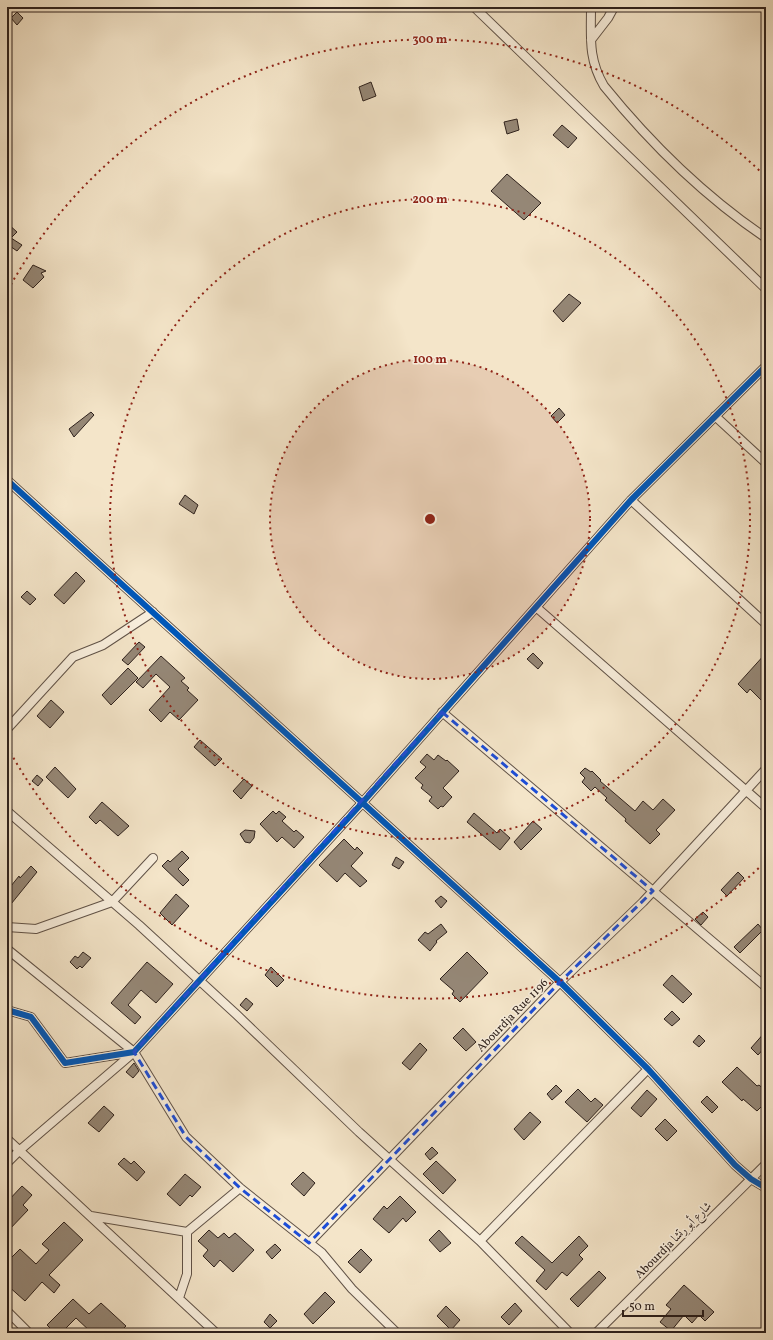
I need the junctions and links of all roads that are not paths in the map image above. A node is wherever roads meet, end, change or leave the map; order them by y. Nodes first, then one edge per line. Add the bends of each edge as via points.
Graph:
1 (474, 7) edge
2 (591, 7) edge
3 (614, 7) edge
4 (591, 40) junction
5 (766, 238) edge
6 (766, 289) edge
7 (766, 366) edge
8 (715, 416) junction
9 (766, 463) edge
10 (7, 480) edge
11 (631, 500) junction
12 (536, 607) junction
13 (153, 612) junction
14 (766, 624) edge
15 (442, 712) junction
16 (7, 729) edge
17 (766, 769) edge
18 (746, 790) junction
19 (363, 802) junction
20 (766, 808) edge
21 (7, 811) edge
22 (152, 858) dead end
23 (653, 891) junction
24 (112, 902) junction
25 (7, 927) edge
26 (7, 949) edge
27 (200, 980) junction
28 (560, 982) junction
29 (766, 987) edge
30 (7, 1010) edge
31 (134, 1052) junction
32 (648, 1069) junction
33 (7, 1139) edge
34 (20, 1150) junction
35 (389, 1160) junction
36 (7, 1163) edge
37 (766, 1164) edge
38 (751, 1178) junction
39 (240, 1188) junction
40 (766, 1188) edge
41 (90, 1216) junction
42 (187, 1232) junction
43 (480, 1242) junction
44 (309, 1243) junction
45 (179, 1298) junction
46 (7, 1311) edge
47 (29, 1333) edge
48 (216, 1333) edge
49 (397, 1333) edge
50 (570, 1333) edge
51 (596, 1333) edge

1 - 6 street
2 - 4 street
3 - 4 street
4 - 5 street via 592,59 599,78 638,126 709,195
7 - 8 street
8 - 9 street
8 - 11 street
10 - 13 street
11 - 12 street
11 - 14 street
12 - 15 street
12 - 18 street
13 - 16 street via 103,645 73,656
13 - 19 street
15 - 19 street
15 - 23 street
17 - 18 street, Abourdja Rue 1196
18 - 20 street
18 - 23 street, Abourdja Rue 1196
19 - 27 street
19 - 28 street
21 - 24 street
22 - 24 street
23 - 28 street, Abourdja Rue 1196
23 - 29 street
24 - 25 street via 36,929
24 - 27 street
26 - 31 street
27 - 31 street
27 - 35 street
28 - 32 street
28 - 35 street, Abourdja Rue 1196
30 - 31 street via 31,1017 65,1063
31 - 34 street
31 - 39 street via 186,1137
32 - 38 street via 734,1165
32 - 43 street
33 - 34 street
34 - 36 street
34 - 41 street
35 - 43 street
35 - 44 street, Abourdja Rue 1196
37 - 38 street, Abourdja شارع أبو رتشا
38 - 40 street
38 - 51 street, Abourdja شارع أبو رتشا
39 - 42 street
39 - 44 street
41 - 42 street
41 - 45 street
42 - 45 street via 187,1274
43 - 50 street
44 - 49 street via 322,1253 352,1289
45 - 48 street
46 - 47 street

